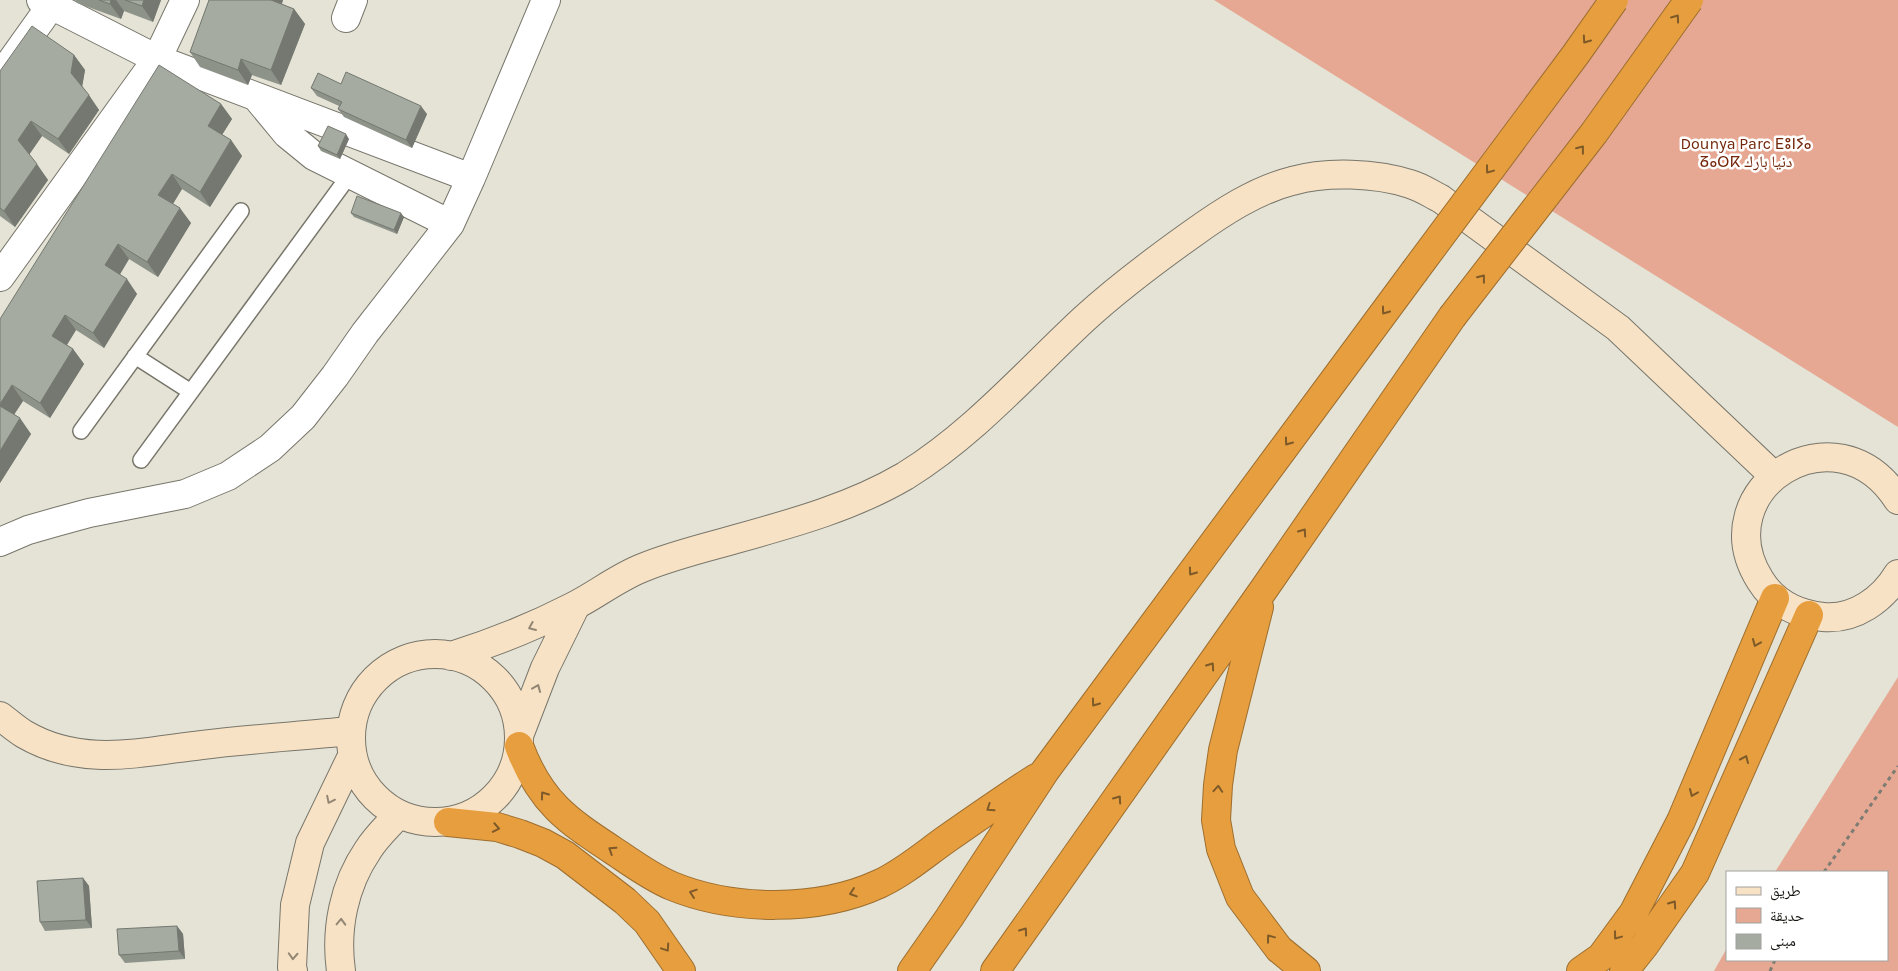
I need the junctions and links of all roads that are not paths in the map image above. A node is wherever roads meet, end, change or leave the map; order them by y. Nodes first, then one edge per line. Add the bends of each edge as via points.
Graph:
1 (185, 0) edge
2 (546, 0) edge
3 (1614, 0) edge
4 (1689, 0) edge
5 (49, 2) edge
6 (157, 59) junction
7 (0, 77) edge
8 (258, 98) junction
9 (351, 173) junction
10 (471, 178) junction
11 (241, 211) dead end
12 (450, 224) junction
13 (0, 277) edge
14 (135, 356) junction
15 (191, 392) junction
16 (81, 431) dead end
17 (141, 460) dead end
18 (1774, 476) junction
19 (1898, 500) edge
20 (0, 542) edge
21 (1898, 574) edge
22 (1264, 589) junction
23 (1775, 598) junction
24 (576, 605) junction
25 (1809, 615) junction
26 (451, 656) junction
27 (0, 716) edge
28 (519, 740) junction
29 (351, 744) junction
30 (1045, 771) junction
31 (398, 814) junction
32 (448, 822) junction
33 (293, 971) edge
34 (341, 971) edge
35 (681, 971) edge
36 (912, 971) edge
37 (995, 971) edge
38 (1306, 971) edge
39 (1581, 971) edge
40 (1624, 971) edge

1 - 6 street
2 - 10 street
3 -> 30 highway, bridge
22 -> 4 highway, bridge via 1452,317 1594,133
5 - 6 street
5 - 7 street
6 - 8 street
6 - 13 street
8 - 9 street via 298,144 314,156
8 - 10 street
9 - 12 street
9 - 15 lane
10 - 12 street
11 - 14 lane
12 - 20 street via 303,417 270,448 228,476 185,494 64,520
14 - 15 lane
14 - 16 lane
15 - 17 lane
18 - 19 street via 1807,459 1843,458 1876,473
18 - 23 street via 1754,503 1746,537 1754,570
18 - 24 street via 1618,328 1441,199 1414,185 1388,178 1315,177 1292,181 1242,203 1148,265 1085,318 955,441 904,476 848,504 641,568
21 - 25 street via 1884,593 1862,609 1845,615
37 -> 22 highway
38 -> 22 highway via 1279,949 1240,897 1222,849 1216,820 1223,750
23 - 25 street via 1785,606
23 -> 39 highway via 1681,822 1634,912 1601,957
24 -> 26 street via 511,636
28 -> 24 street via 545,668
40 -> 25 highway via 1695,873
26 - 28 street via 472,663 491,675 506,692 515,712
26 - 29 street via 427,654 404,659 384,671 367,687 355,708
27 - 29 street via 25,734 59,749 95,756 132,755 202,745
30 -> 28 highway via 909,867 879,884 842,896 793,905 743,904 704,897 671,886 579,828 548,801 536,784
28 - 32 street via 512,774 496,797 474,814
29 - 31 street via 360,780 376,800
29 -> 33 street via 310,843 295,905
30 - 36 highway
31 - 32 street via 422,822
34 -> 31 street via 341,911 350,883 368,850
32 -> 35 highway via 497,827 543,843 565,855 648,922

